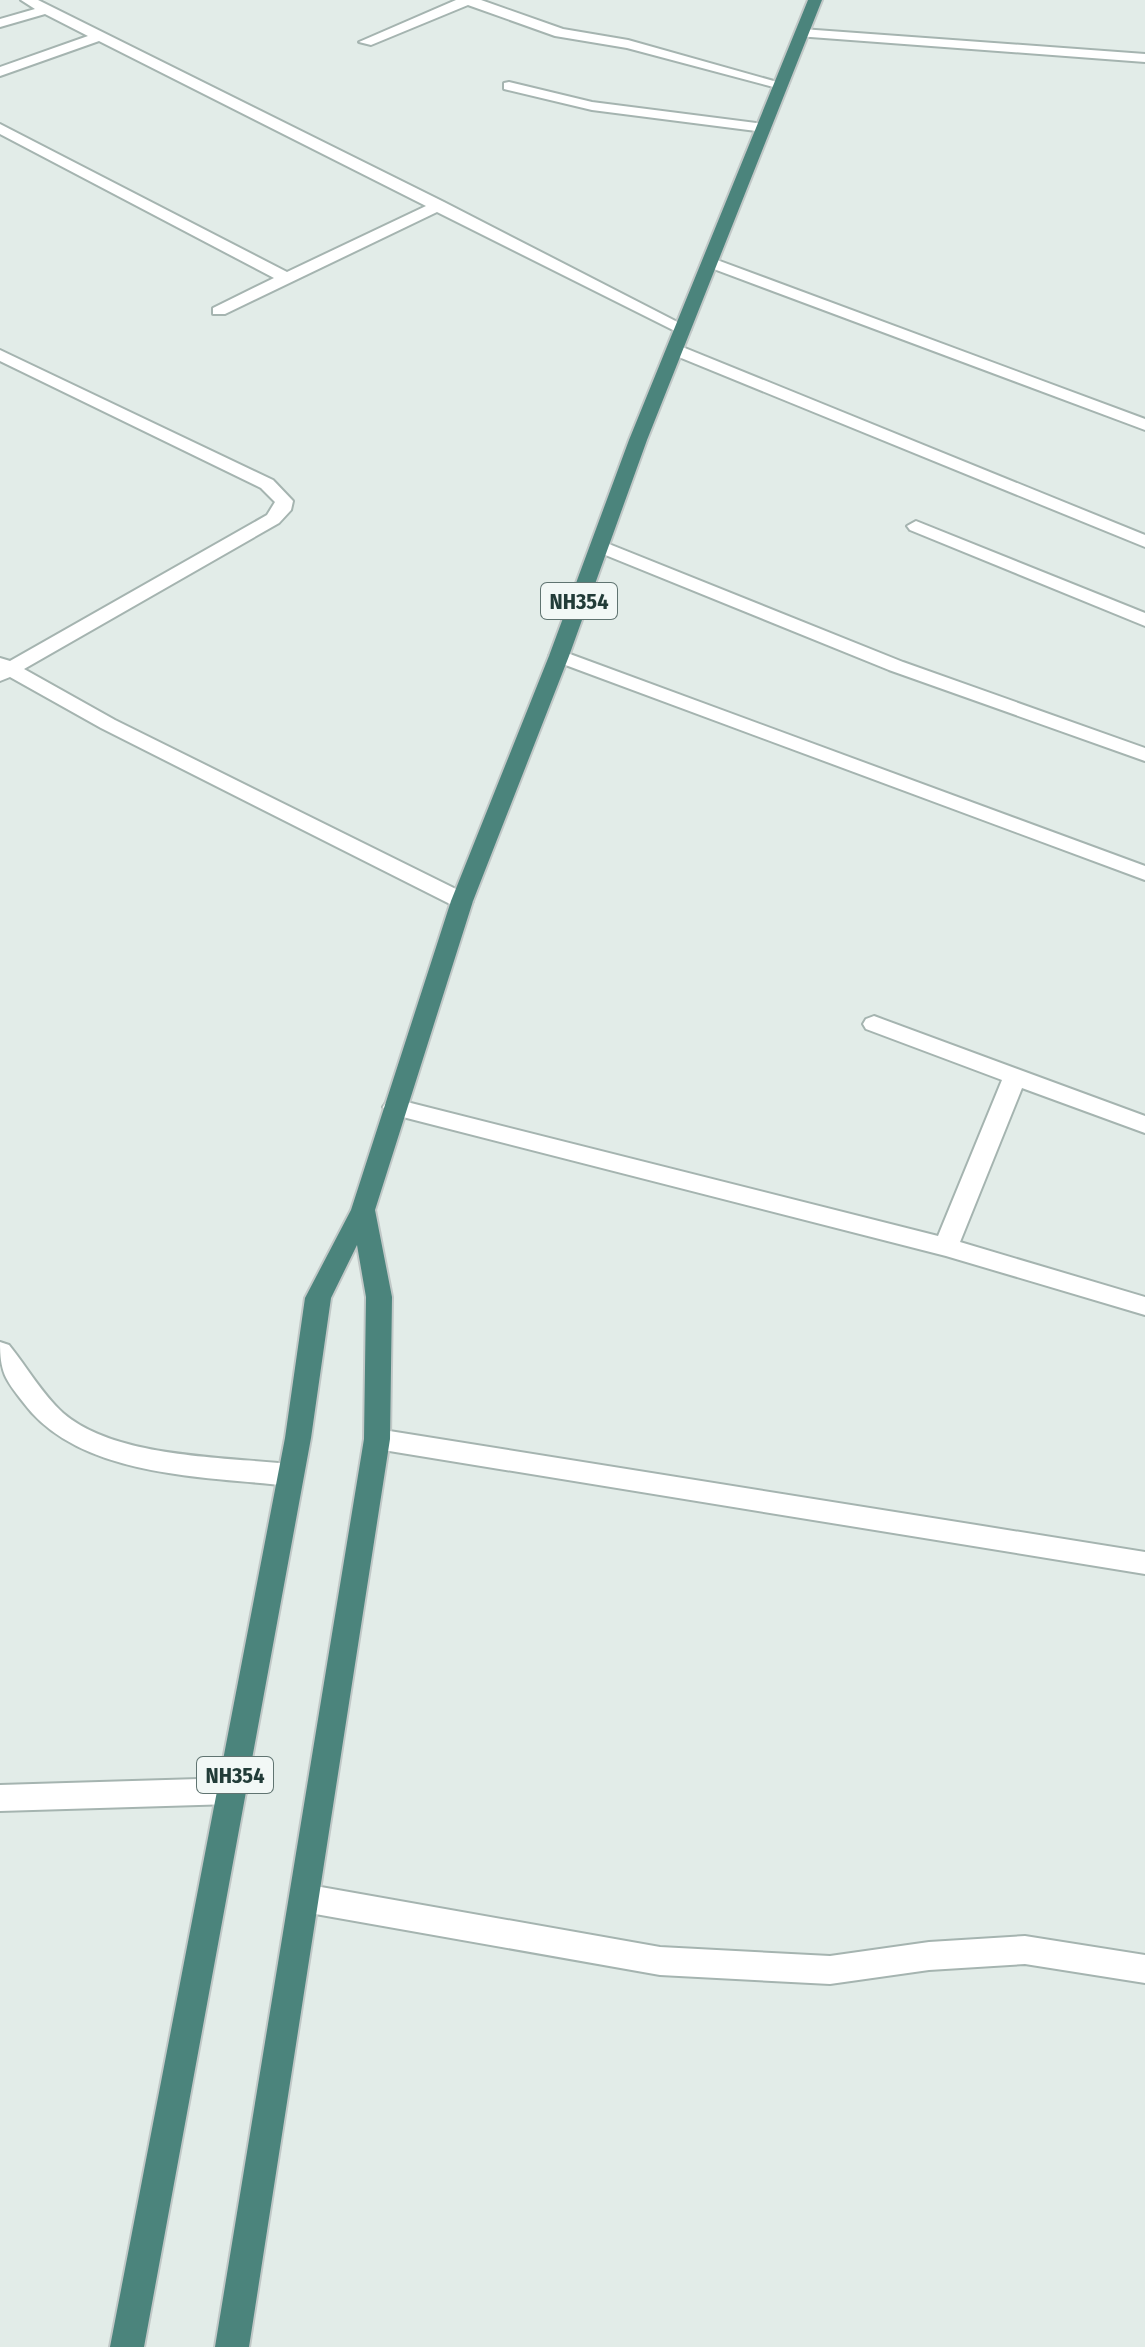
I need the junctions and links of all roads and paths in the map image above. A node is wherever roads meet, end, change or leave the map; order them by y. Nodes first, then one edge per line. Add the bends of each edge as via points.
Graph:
1 (28, 0) edge
2 (468, 0) edge
3 (815, 0) edge
4 (44, 10) junction
5 (0, 23) edge
6 (802, 33) junction
7 (97, 37) junction
8 (366, 42) dead end
9 (1145, 58) edge
10 (0, 72) edge
11 (781, 85) junction
12 (509, 86) dead end
13 (0, 128) edge
14 (764, 128) junction
15 (439, 205) junction
16 (709, 262) junction
17 (286, 278) junction
18 (219, 311) dead end
19 (683, 329) junction
20 (675, 349) junction
21 (0, 355) edge
22 (1145, 425) edge
23 (916, 526) dead end
24 (1145, 542) edge
25 (599, 546) junction
26 (1145, 620) edge
27 (559, 656) junction
28 (3, 670) edge
29 (1145, 755) edge
30 (1145, 873) edge
31 (462, 901) junction
32 (874, 1024) dead end
33 (1015, 1077) junction
34 (395, 1107) junction
35 (1145, 1125) edge
36 (363, 1210) junction
37 (946, 1247) junction
38 (1145, 1306) edge
39 (0, 1352) edge
40 (377, 1439) junction
41 (290, 1475) junction
42 (1145, 1563) edge
43 (232, 1791) junction
44 (0, 1798) edge
45 (304, 1898) junction
46 (1145, 1969) edge
47 (127, 2347) edge
48 (232, 2347) edge

1 - 4 street
2 - 8 street
2 - 11 street via 560,33 628,44
3 - 6 highway, NH354
4 - 5 street
4 - 7 street
6 - 9 street
6 - 11 highway, NH354
7 - 10 street
7 - 15 street
11 - 14 highway, NH354
12 - 14 street via 592,106
13 - 17 street
14 - 16 highway, NH354
15 - 17 street
15 - 19 street
16 - 19 highway, NH354
16 - 22 street
17 - 18 street
19 - 20 highway, NH354
20 - 24 street
20 - 25 highway, NH354
21 - 28 street via 267,484 284,501 273,519
23 - 26 street
25 - 27 highway, NH354
25 - 29 street via 896,666
27 - 30 street
27 - 31 highway, NH354
28 - 31 street
31 - 34 highway, NH354
32 - 33 street
33 - 35 street
33 - 37 street
34 - 36 highway, NH354
34 - 37 street
36 - 40 highway, NH354 via 379,1297
36 - 41 highway, NH354 via 318,1298
37 - 38 street
39 - 41 street via 63,1427 95,1444 130,1454
40 - 42 street
40 - 45 highway, NH354
41 - 43 highway, NH354
43 - 44 street
43 - 47 highway, NH354
45 - 46 street via 660,1961 830,1970 1025,1950
45 - 48 highway, NH354

